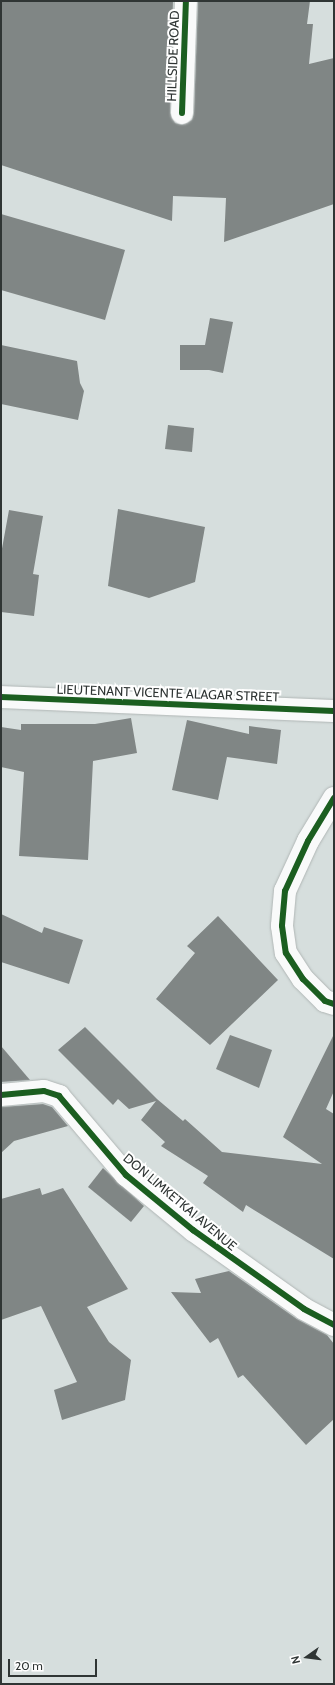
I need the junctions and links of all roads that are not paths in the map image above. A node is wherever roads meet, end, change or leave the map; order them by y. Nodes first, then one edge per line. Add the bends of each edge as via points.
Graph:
1 (186, 1) edge
2 (182, 113) dead end
3 (1, 698) edge
4 (334, 711) edge
5 (334, 798) edge
6 (334, 1004) edge
7 (1, 1095) edge
8 (334, 1326) edge

1 - 2 street, HILLSIDE ROAD
3 - 4 street, LIEUTENANT VICENTE ALAGAR STREET
5 - 6 street via 308,841 285,891 282,926 286,953 296,969 325,1001
7 - 8 street, DON LIMKETKAI AVENUE via 44,1091 59,1096 126,1175 193,1230 304,1309

